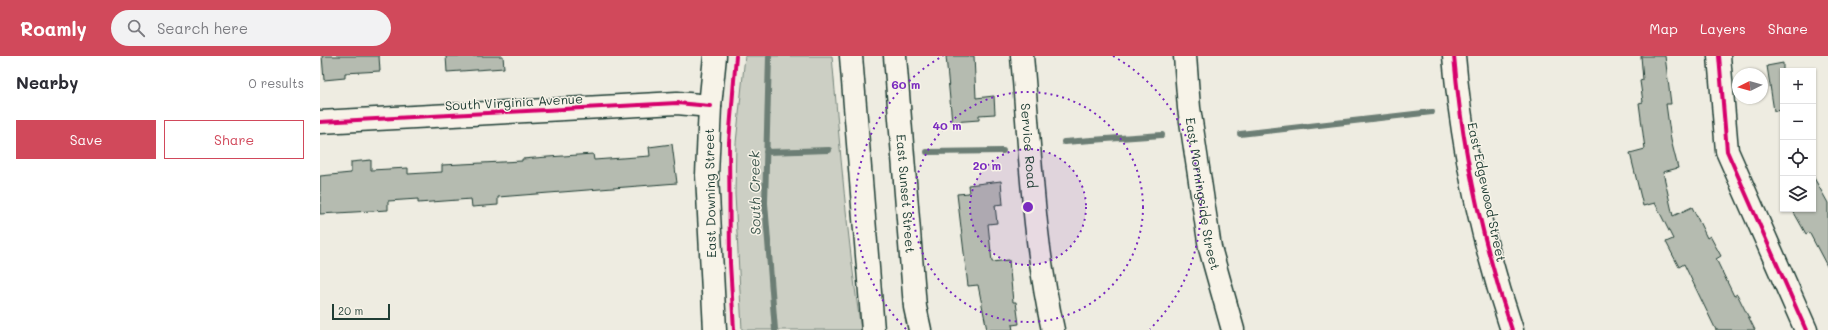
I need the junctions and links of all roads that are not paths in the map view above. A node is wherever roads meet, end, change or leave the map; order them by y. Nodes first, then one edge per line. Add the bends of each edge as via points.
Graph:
1 (716, 56) edge
2 (851, 56) edge
3 (895, 56) edge
4 (1022, 56) edge
5 (1185, 56) edge
6 (1454, 56) edge
7 (1719, 56) edge
8 (710, 106) junction
9 (320, 122) edge
10 (715, 330) edge
11 (873, 330) edge
12 (920, 330) edge
13 (1053, 330) edge
14 (1233, 330) edge
15 (1512, 330) edge
16 (1806, 330) edge

1 - 8 street, East Downing Street
2 - 11 street
3 - 12 street, East Sunset Street via 915,307
4 - 13 street, Service Road via 1038,240
5 - 14 street, East Morningside Street via 1189,108 1210,248
6 - 15 street, East Edgewood Street via 1466,150 1481,221 1495,278
7 - 16 street via 1727,151
8 - 9 street, South Virginia Avenue via 677,103
8 - 10 street, East Downing Street via 707,175

